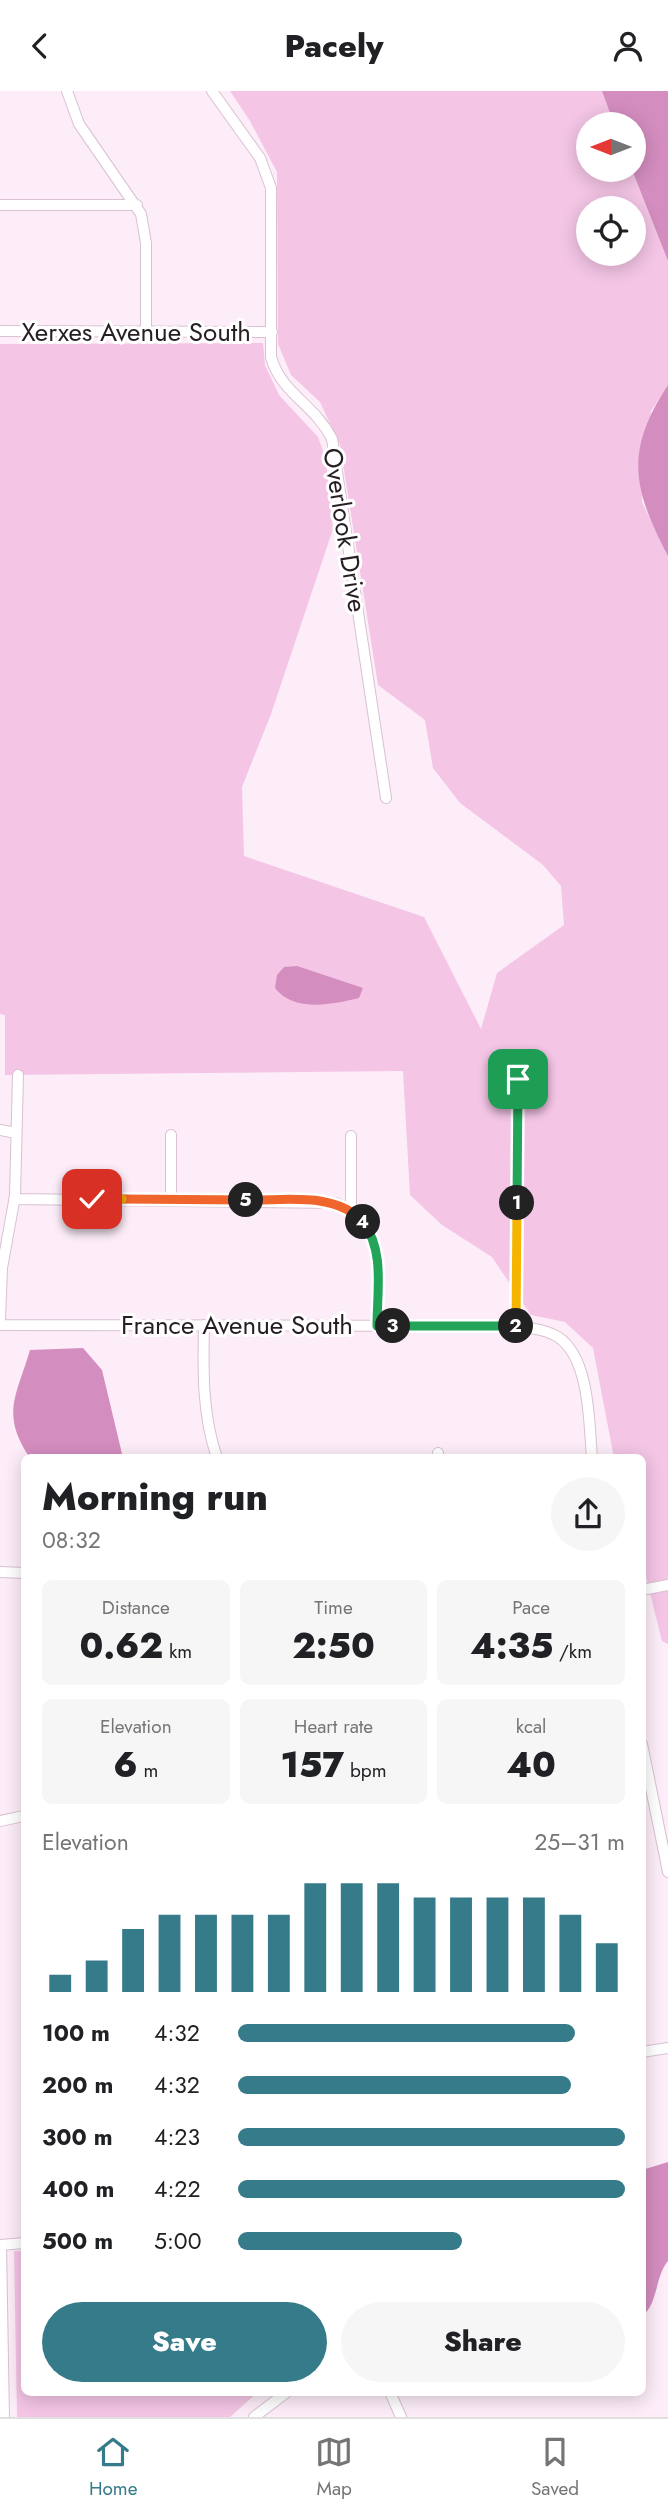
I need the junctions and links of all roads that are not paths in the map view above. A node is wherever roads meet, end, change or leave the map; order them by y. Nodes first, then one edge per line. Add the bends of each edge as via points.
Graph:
1 (67, 91) edge
2 (212, 91) edge
3 (0, 205) edge
4 (137, 205) junction
5 (0, 331) edge
6 (146, 331) junction
7 (272, 332) junction
8 (386, 798) dead end
9 (18, 1075) dead end
10 (518, 1079) dead end
11 (0, 1130) edge
12 (16, 1133) junction
13 (171, 1135) dead end
14 (351, 1136) dead end
15 (14, 1199) junction
16 (171, 1200) junction
17 (351, 1210) junction
18 (4, 1227) edge
19 (0, 1320) edge
20 (0, 1325) edge
21 (204, 1325) junction
22 (377, 1326) junction
23 (516, 1327) junction
24 (216, 1454) edge
25 (592, 1454) edge
26 (0, 1572) edge
27 (21, 1573) edge
28 (668, 1585) edge
29 (646, 1589) edge
30 (646, 1763) edge
31 (646, 1812) edge
32 (656, 1812) junction
33 (21, 1817) edge
34 (0, 1821) edge
35 (668, 1873) edge
36 (668, 2048) edge
37 (646, 2051) edge
38 (21, 2243) edge
39 (1, 2245) edge
40 (281, 2396) edge
41 (392, 2396) edge
42 (4, 2417) edge
43 (254, 2417) edge
44 (401, 2417) edge

1 - 4 street via 79,124
2 - 7 street, Overlook Drive via 260,158 271,187
3 - 4 street
4 - 6 street via 146,228
5 - 6 street, Xerxes Avenue South
6 - 7 street, Xerxes Avenue South
7 - 8 street, Overlook Drive via 271,357 281,381 313,409 332,439
9 - 12 street
10 - 23 street
11 - 12 street
12 - 15 street
13 - 16 street
14 - 17 street
15 - 16 street
15 - 18 street
16 - 17 street via 321,1201
17 - 22 street via 376,1244
18 - 19 street
20 - 21 street, France Avenue South
21 - 22 street, France Avenue South
21 - 24 street via 204,1397
22 - 23 street, France Avenue South
23 - 25 street via 556,1335 568,1345 584,1385
26 - 27 street
28 - 29 street
30 - 32 street
31 - 32 street
32 - 35 street
33 - 34 street
36 - 37 street
38 - 39 street
39 - 42 street
40 - 43 street
41 - 44 street

